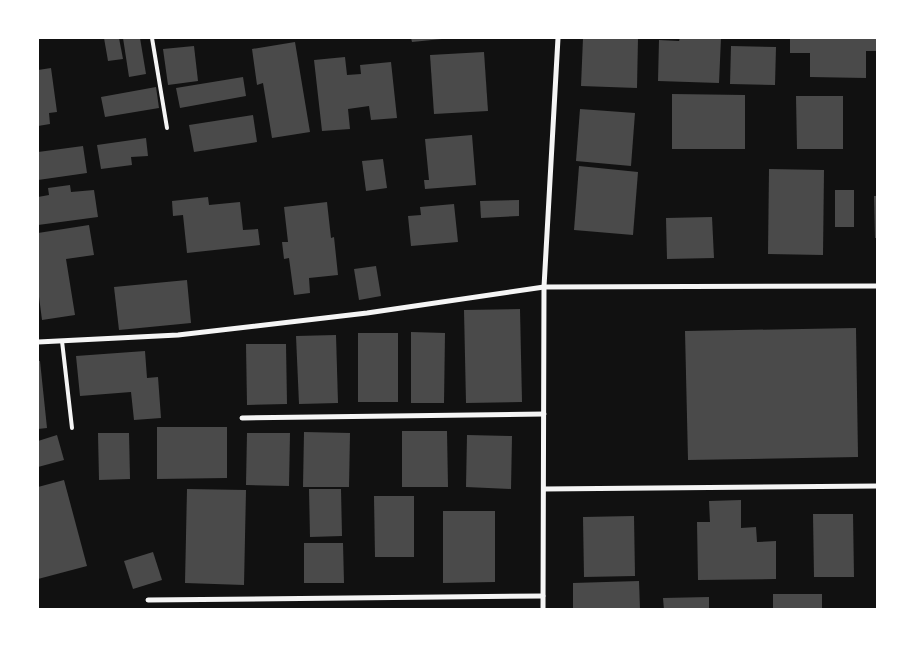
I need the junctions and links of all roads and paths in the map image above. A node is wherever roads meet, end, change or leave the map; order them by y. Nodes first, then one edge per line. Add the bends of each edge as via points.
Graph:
1 (152, 38) edge
2 (558, 38) edge
3 (167, 128) dead end
4 (878, 286) edge
5 (544, 287) junction
6 (62, 340) junction
7 (38, 342) edge
8 (544, 414) junction
9 (242, 418) dead end
10 (72, 428) dead end
11 (878, 486) edge
12 (544, 488) junction
13 (543, 596) junction
14 (148, 600) dead end
15 (543, 610) edge

1 - 3 lane
2 - 5 street
4 - 5 street
5 - 6 street via 367,313 178,335
5 - 8 street
6 - 7 street
6 - 10 lane
8 - 9 street
8 - 12 street
11 - 12 street
12 - 13 street
13 - 14 street
13 - 15 street

